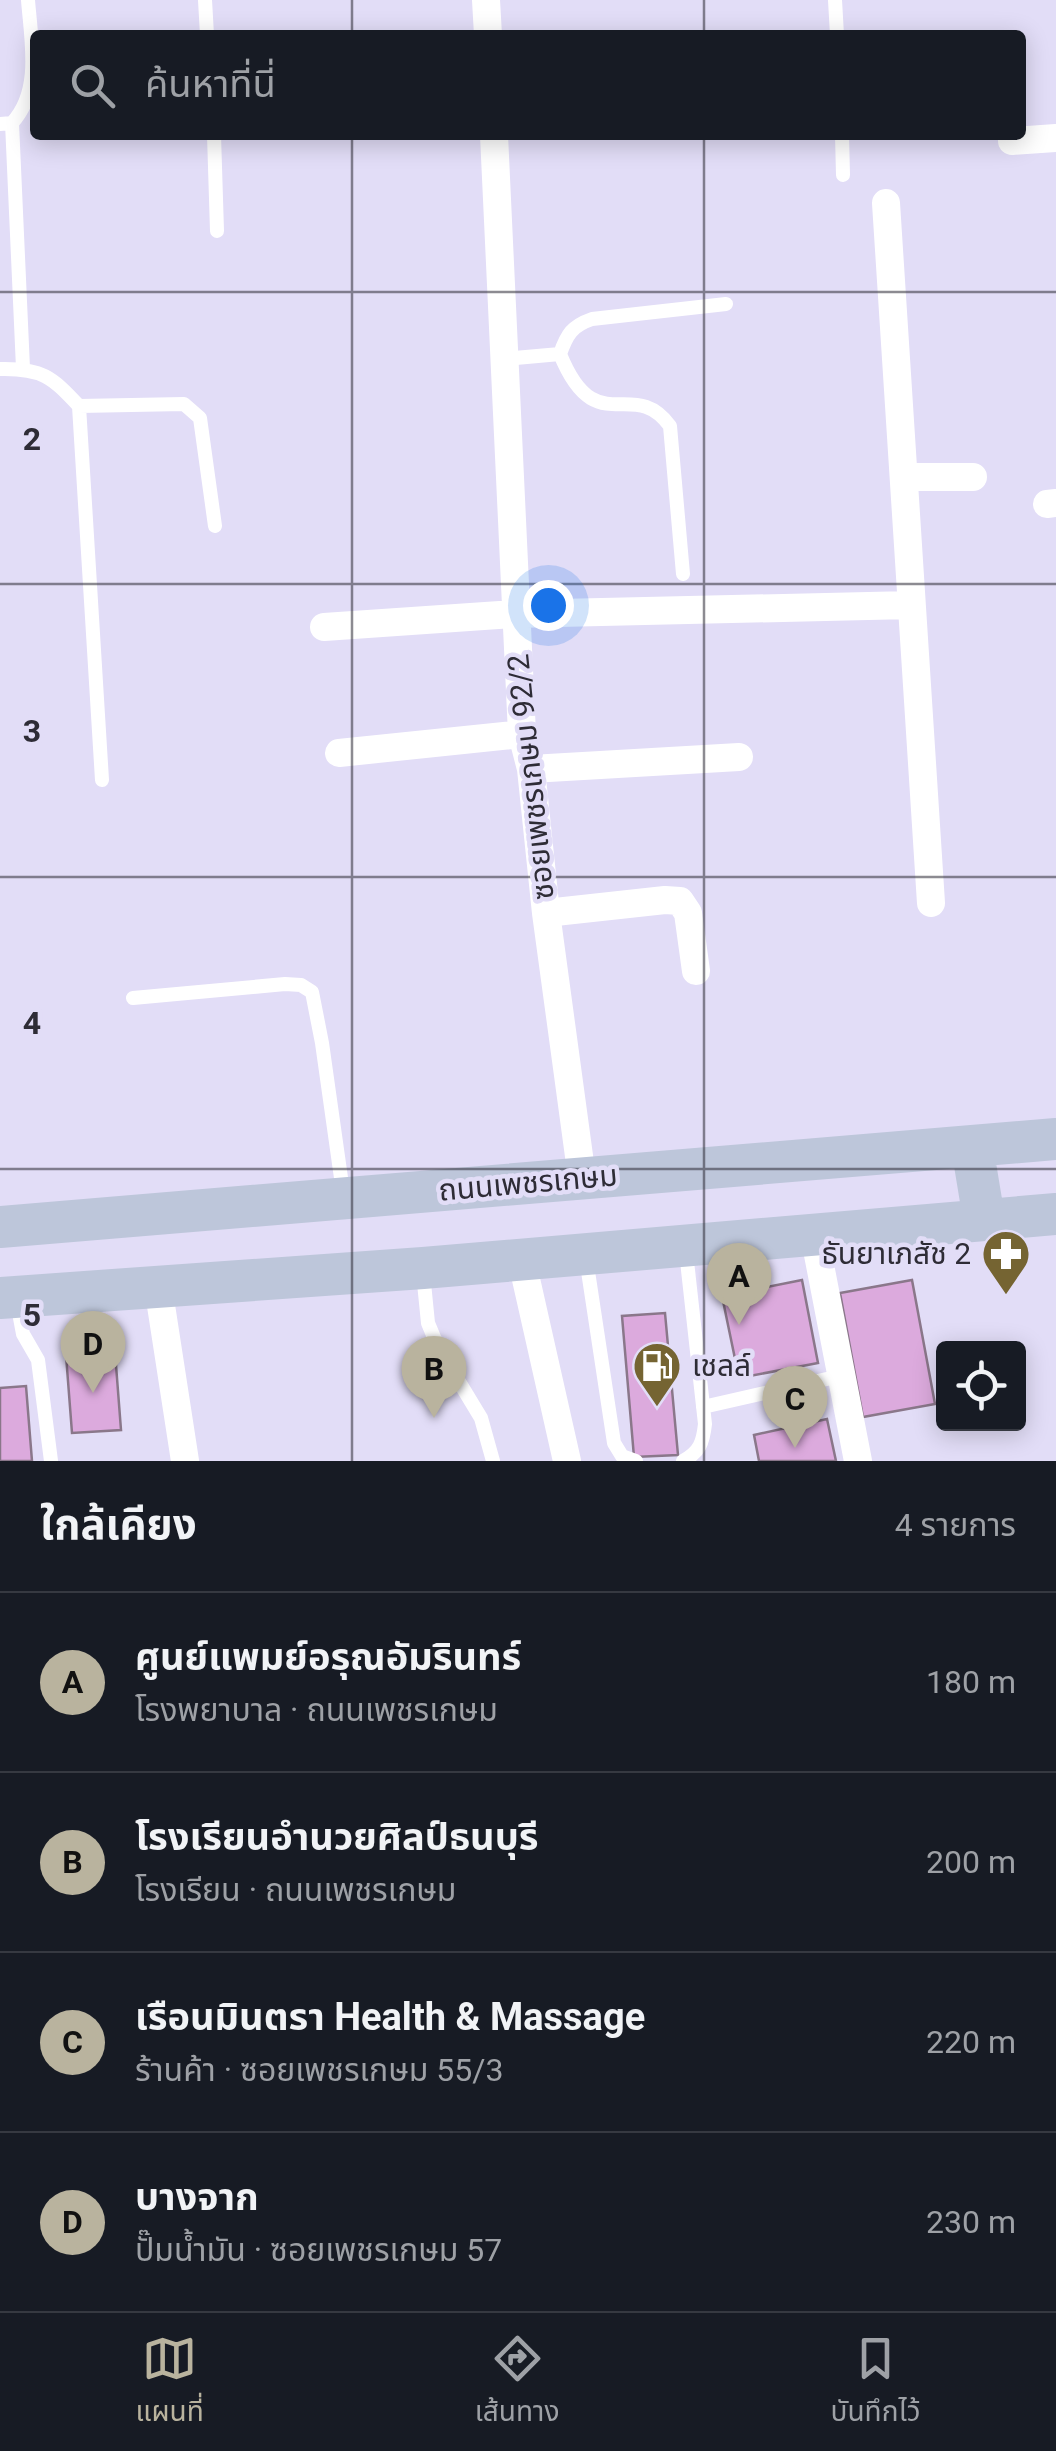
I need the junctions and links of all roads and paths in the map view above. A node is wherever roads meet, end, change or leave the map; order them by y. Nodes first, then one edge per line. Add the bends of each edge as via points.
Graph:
1 (28, 0) edge
2 (204, 0) edge
3 (486, 0) edge
4 (835, 0) edge
5 (207, 30) edge
6 (488, 30) edge
7 (837, 30) edge
8 (30, 31) edge
9 (30, 79) edge
10 (6, 123) edge
11 (1056, 138) edge
12 (1026, 139) edge
13 (214, 140) edge
14 (494, 140) edge
15 (842, 140) edge
16 (843, 175) dead end
17 (886, 203) dead end
18 (217, 231) dead end
19 (726, 304) dead end
20 (560, 354) junction
21 (503, 359) junction
22 (24, 368) junction
23 (0, 369) edge
24 (79, 406) junction
25 (904, 477) junction
26 (973, 477) dead end
27 (215, 526) dead end
28 (683, 574) dead end
29 (911, 605) junction
30 (515, 614) junction
31 (324, 626) dead end
32 (522, 734) junction
33 (338, 753) dead end
34 (739, 757) dead end
35 (531, 769) junction
36 (102, 780) dead end
37 (930, 904) dead end
38 (546, 913) junction
39 (696, 971) dead end
40 (133, 998) dead end
41 (1056, 1138) edge
42 (972, 1146) junction
43 (582, 1178) junction
44 (344, 1199) junction
45 (984, 1219) junction
46 (1055, 1223) edge
47 (0, 1227) edge
48 (814, 1234) junction
49 (686, 1244) junction
50 (585, 1252) junction
51 (521, 1258) junction
52 (423, 1268) junction
53 (158, 1286) junction
54 (8, 1297) edge
55 (840, 1376) junction
56 (703, 1407) junction
57 (51, 1461) edge
58 (186, 1461) edge
59 (494, 1461) edge
60 (567, 1461) edge
61 (636, 1461) edge
62 (683, 1461) edge
63 (858, 1461) edge

1 - 8 lane
2 - 5 lane
3 - 6 street
4 - 7 lane
9 - 10 lane via 22,112
10 - 22 lane
11 - 12 street
13 - 18 lane
14 - 21 street, ซอยเพชรเกษม 92/2
15 - 16 lane
17 - 25 street
19 - 20 lane via 592,319 575,325
20 - 21 lane
20 - 28 lane via 577,388 594,403 644,406 670,426
21 - 30 street, ซอยเพชรเกษม 92/2
22 - 23 lane
22 - 24 lane via 56,380
24 - 27 lane via 184,404 200,418
24 - 36 lane
25 - 26 street
25 - 29 street
29 - 30 street
29 - 37 street
30 - 31 street
30 - 32 street, ซอยเพชรเกษม 92/2
32 - 33 street
32 - 35 street, ซอยเพชรเกษม 92/2
34 - 35 street
35 - 38 street, ซอยเพชรเกษม 92/2
38 - 39 street via 680,901 688,913
38 - 43 street, ซอยเพชรเกษม 92/2
40 - 44 lane via 286,984 312,992
41 - 42 main road, ถนนเพชรเกษม
42 - 43 main road, ถนนเพชรเกษม
42 - 45 main road
43 - 44 main road, ถนนเพชรเกษม
44 - 47 main road, ถนนเพชรเกษม
45 - 46 main road
45 - 48 main road
48 - 49 main road
48 - 55 street
49 - 50 main road
49 - 56 lane
50 - 51 main road
50 - 61 lane via 614,1444
51 - 52 main road
51 - 60 street
52 - 53 main road
52 - 59 lane via 428,1324 481,1418
53 - 54 main road
53 - 58 street
54 - 57 lane via 38,1360
55 - 56 lane
55 - 63 street
56 - 62 lane via 703,1442

